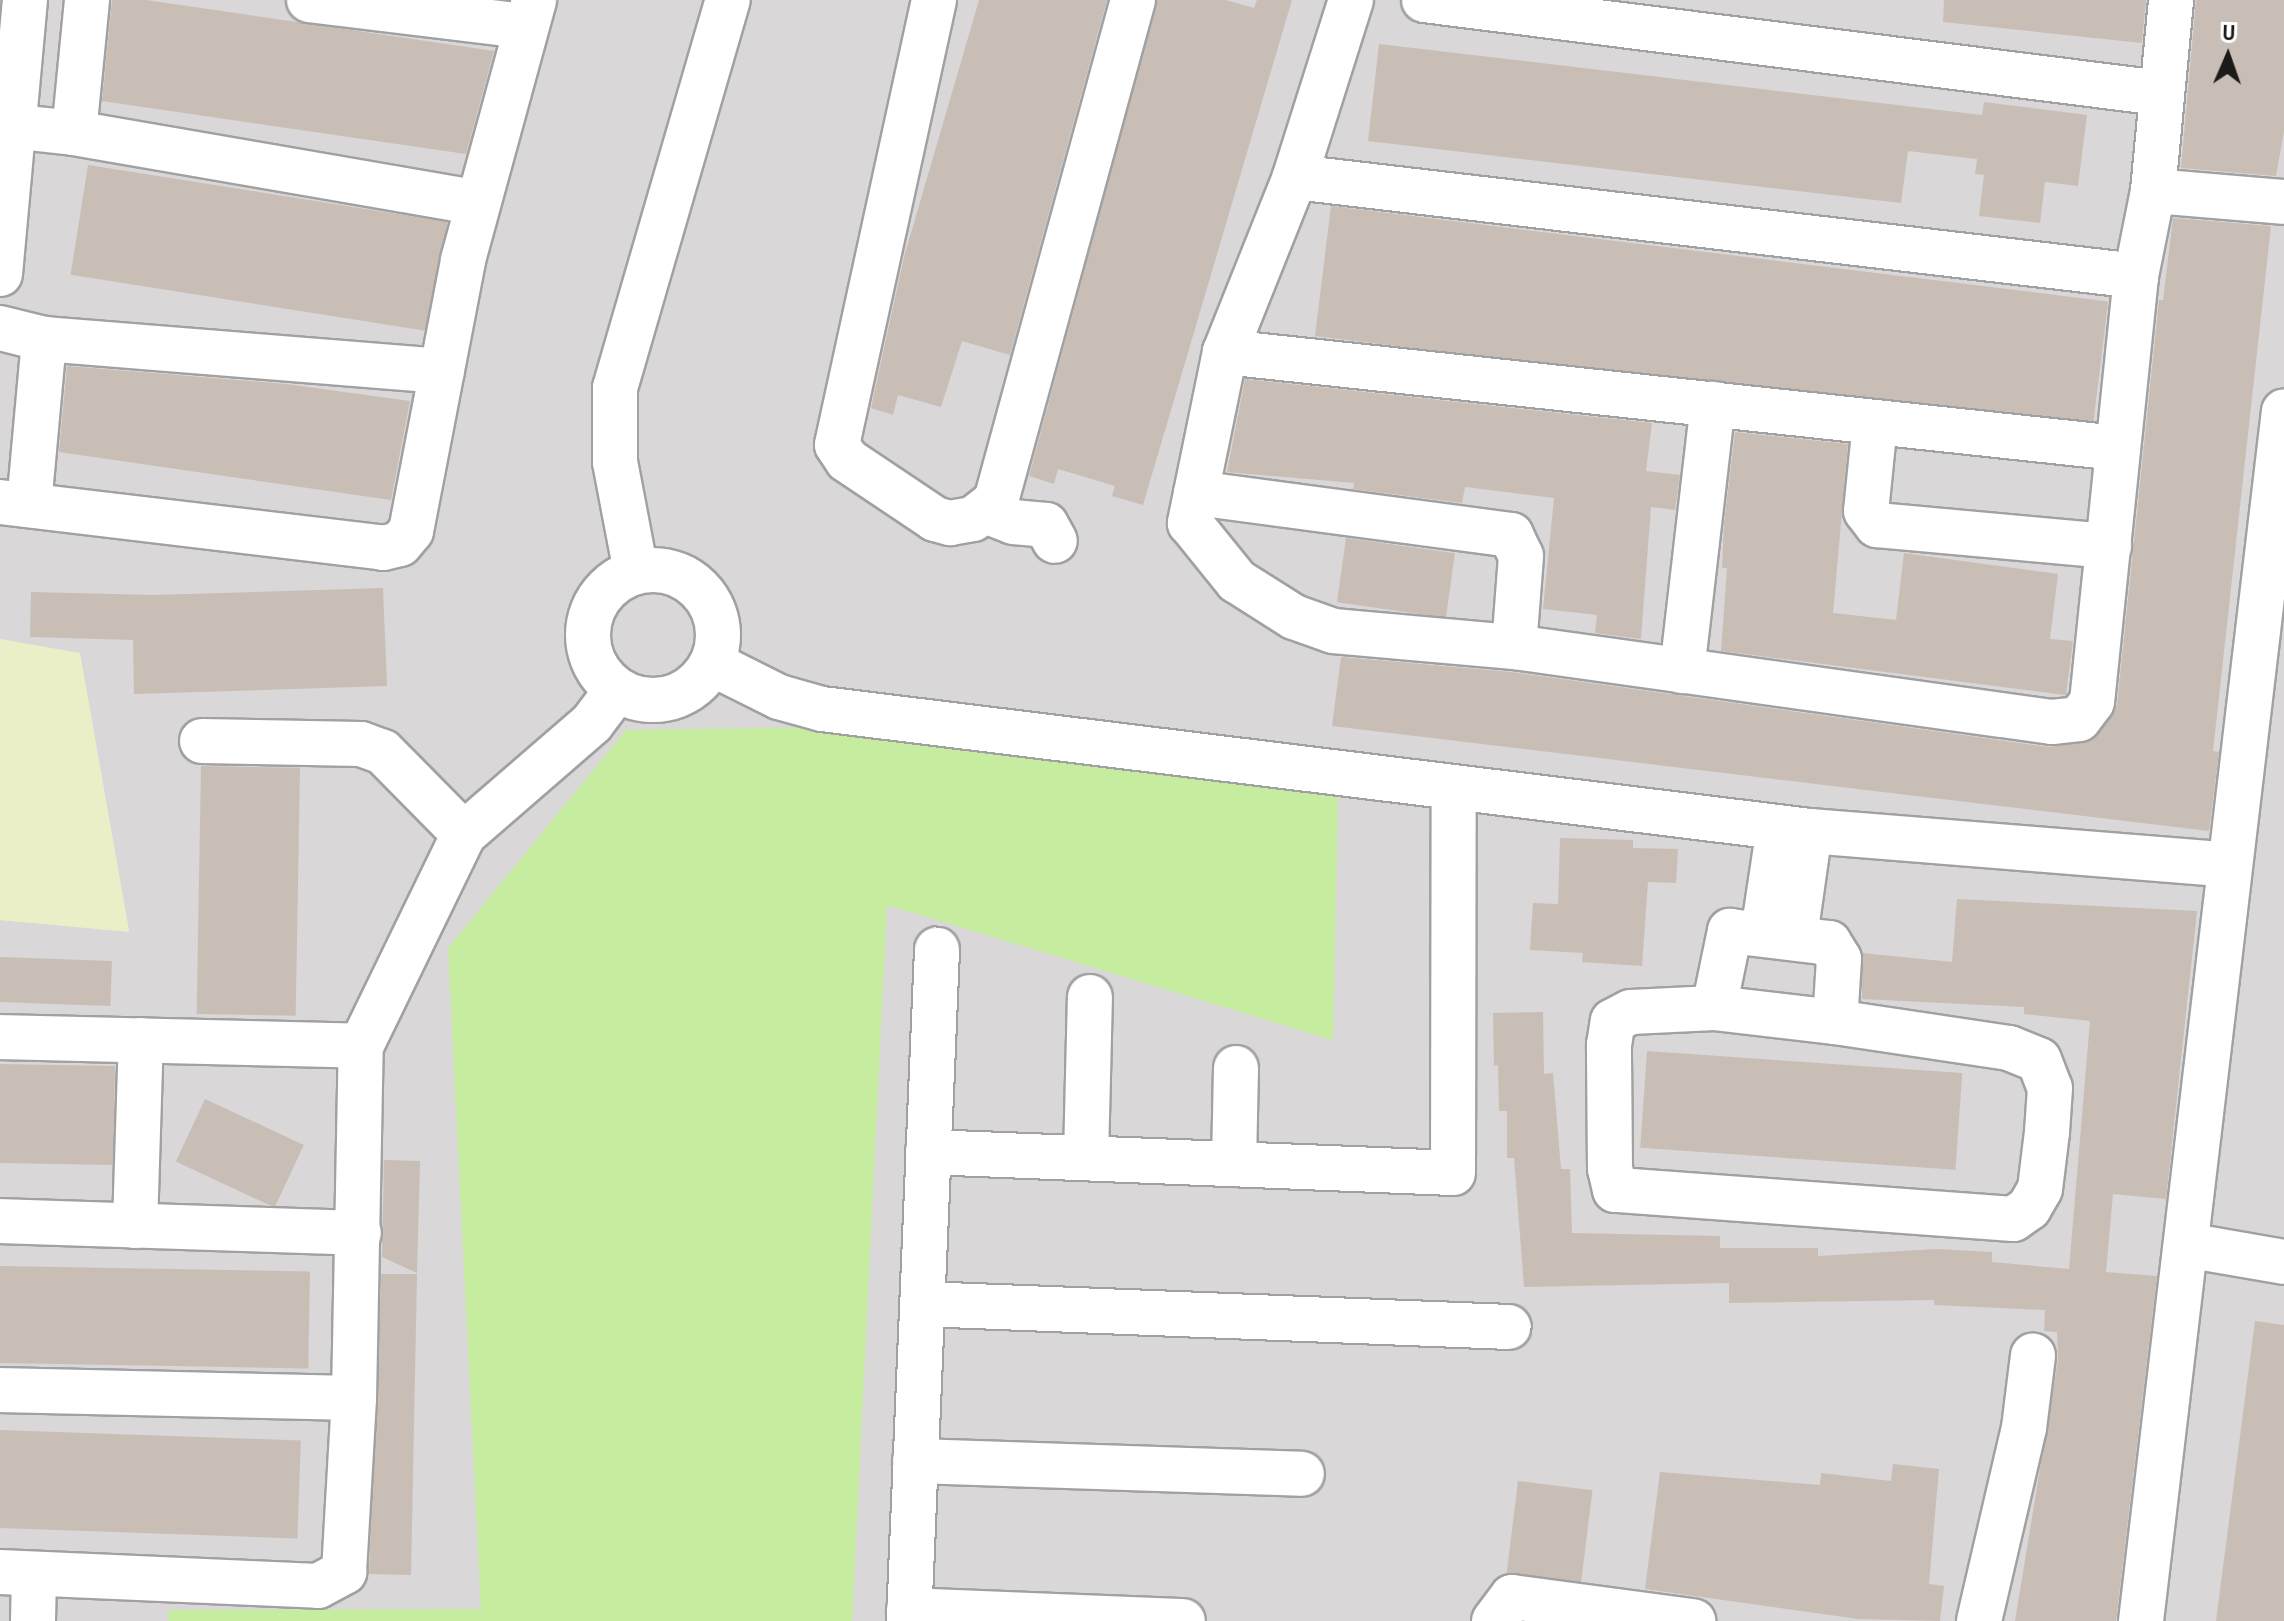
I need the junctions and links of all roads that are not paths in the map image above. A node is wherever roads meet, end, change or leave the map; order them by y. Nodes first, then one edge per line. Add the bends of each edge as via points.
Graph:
1 (25, 0) edge
2 (87, 0) edge
3 (309, 0) edge
4 (728, 0) edge
5 (934, 0) edge
6 (1133, 0) edge
7 (1351, 0) edge
8 (1424, 0) edge
9 (2171, 0) edge
10 (389, 5) edge
11 (530, 13) edge
12 (2160, 93) junction
13 (6, 126) edge
14 (74, 133) junction
15 (1295, 177) junction
16 (2153, 191) junction
17 (2284, 202) edge
18 (478, 203) junction
19 (0, 274) edge
20 (2136, 276) junction
21 (0, 328) edge
22 (44, 339) junction
23 (1225, 352) junction
24 (442, 371) junction
25 (1713, 404) junction
26 (2284, 411) edge
27 (1875, 423) junction
28 (2117, 448) junction
29 (1196, 493) junction
30 (15, 504) edge
31 (985, 511) junction
32 (1055, 541) dead end
33 (2109, 546) junction
34 (636, 572) junction
35 (1514, 647) junction
36 (713, 664) junction
37 (1682, 671) junction
38 (617, 690) junction
39 (202, 741) dead end
40 (1454, 787) junction
41 (1795, 829) junction
42 (464, 834) junction
43 (2230, 865) junction
44 (1779, 934) junction
45 (937, 950) dead end
46 (1090, 997) dead end
47 (1714, 1008) junction
48 (1835, 1022) junction
49 (0, 1037) edge
50 (141, 1040) junction
51 (361, 1046) junction
52 (1236, 1068) dead end
53 (928, 1152) junction
54 (1086, 1158) junction
55 (1234, 1164) junction
56 (0, 1221) edge
57 (135, 1226) junction
58 (359, 1233) junction
59 (2186, 1245) junction
60 (2284, 1262) edge
61 (922, 1304) junction
62 (1509, 1327) dead end
63 (2033, 1356) dead end
64 (0, 1390) edge
65 (354, 1398) junction
66 (915, 1461) junction
67 (1302, 1474) dead end
68 (17, 1573) edge
69 (909, 1615) edge
70 (33, 1621) edge
71 (1183, 1621) edge
72 (1494, 1621) edge
73 (1693, 1621) edge
74 (1979, 1621) edge
75 (2141, 1621) edge

1 - 13 street
2 - 14 street
3 - 10 street
4 - 34 street via 615,388 615,462
5 - 31 street via 837,445 847,460 935,519 962,522
6 - 31 street via 996,501
7 - 15 street
8 - 12 street
9 - 12 street
10 - 11 street
11 - 18 street
12 - 16 street
13 - 14 street
13 - 19 street
14 - 18 street
15 - 20 street
15 - 23 street
16 - 17 street
16 - 20 street
18 - 24 street
20 - 28 street
21 - 22 street
22 - 24 street
22 - 30 street
23 - 25 street
23 - 29 street
24 - 30 street via 411,531 400,544 383,548
25 - 27 street
25 - 37 street
26 - 43 street
27 - 28 street
27 - 33 street via 1866,511 1877,525
28 - 33 street
29 - 35 street via 1190,523 1202,544 1237,581 1294,617 1333,631
29 - 35 street via 1511,535 1521,556
31 - 32 street via 1013,522 1046,525
33 - 37 street via 2092,702 2079,719 2052,722
34 - 36 street via 673,573 704,594 719,627
34 - 38 street via 604,591 588,625 593,661
35 - 37 street
36 - 38 street via 703,679 671,699 634,698
36 - 40 street via 779,697 822,709
38 - 42 street via 592,723
39 - 42 street via 361,744 383,752
40 - 41 street
40 - 55 street via 1453,1173
41 - 43 street
41 - 44 street
42 - 51 street
43 - 59 street
44 - 47 street via 1726,934
44 - 48 street via 1829,943 1837,951
45 - 53 street
46 - 54 street
47 - 48 street
47 - 48 street via 1631,1012 1613,1021 1609,1154 1615,1190 2013,1219 2029,1208 2040,1189 2048,1118 2050,1088 2039,1060 2022,1051
49 - 50 street
50 - 51 street
50 - 57 street
51 - 58 street
52 - 55 street
53 - 54 street
53 - 61 street
54 - 55 street
56 - 57 street
57 - 58 street
58 - 65 street
59 - 60 street
59 - 75 street
61 - 62 street
61 - 66 street
63 - 74 street via 2024,1428
64 - 65 street
65 - 68 street via 344,1572 334,1582 318,1586
66 - 67 street
66 - 69 street
68 - 70 street
69 - 71 street
72 - 73 street via 1500,1606 1512,1597

